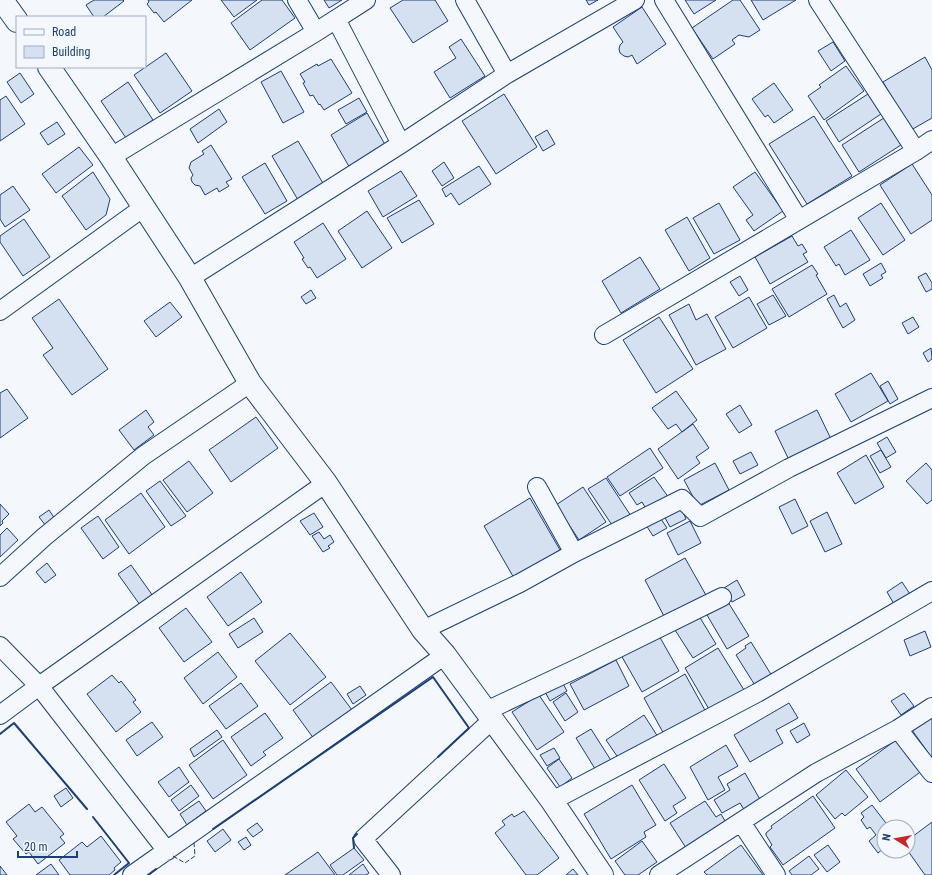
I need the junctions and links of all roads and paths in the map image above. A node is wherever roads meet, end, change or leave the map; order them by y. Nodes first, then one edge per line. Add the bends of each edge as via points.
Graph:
1 (2, 0) edge
2 (297, 0) edge
3 (366, 0) edge
4 (465, 0) edge
5 (635, 0) edge
6 (664, 0) edge
7 (818, 0) edge
8 (336, 19) junction
9 (16, 20) edge
10 (316, 32) junction
11 (50, 68) edge
12 (507, 74) junction
13 (932, 140) edge
14 (401, 144) junction
15 (916, 151) junction
16 (111, 157) junction
17 (144, 207) junction
18 (799, 220) junction
19 (190, 278) junction
20 (0, 310) edge
21 (604, 335) dead end
22 (250, 383) junction
23 (932, 398) edge
24 (326, 484) junction
25 (537, 487) dead end
26 (574, 553) junction
27 (0, 577) edge
28 (932, 591) edge
29 (722, 597) dead end
30 (423, 630) junction
31 (0, 646) edge
32 (445, 655) junction
33 (39, 686) junction
34 (932, 707) edge
35 (0, 715) edge
36 (489, 715) junction
37 (898, 729) junction
38 (932, 773) edge
39 (552, 801) junction
40 (741, 822) junction
41 (166, 851) junction
42 (132, 875) edge
43 (391, 875) edge
44 (602, 875) edge
45 (659, 875) edge
46 (776, 875) edge

1 - 9 street
2 - 10 street
3 - 8 street
4 - 12 street
5 - 12 street
6 - 18 street
7 - 15 street
8 - 10 street
8 - 14 street
10 - 16 street
11 - 16 street
12 - 14 street
13 - 15 street
14 - 19 street
15 - 18 street
16 - 17 street
17 - 19 street
17 - 20 street
18 - 21 street
19 - 22 street
22 - 24 street
22 - 27 street via 143,456 44,537
23 - 26 street via 789,468 700,517 682,499
24 - 30 street
24 - 33 street
25 - 26 street
26 - 30 street via 520,583
28 - 39 street via 757,693
29 - 36 street
30 - 32 street
31 - 33 street
32 - 36 street
32 - 41 street
33 - 35 street
33 - 41 street
34 - 37 street
36 - 39 street
36 - 43 street via 363,839
37 - 38 street
37 - 40 street via 816,773
39 - 44 street
40 - 45 street
40 - 46 street
41 - 42 street

